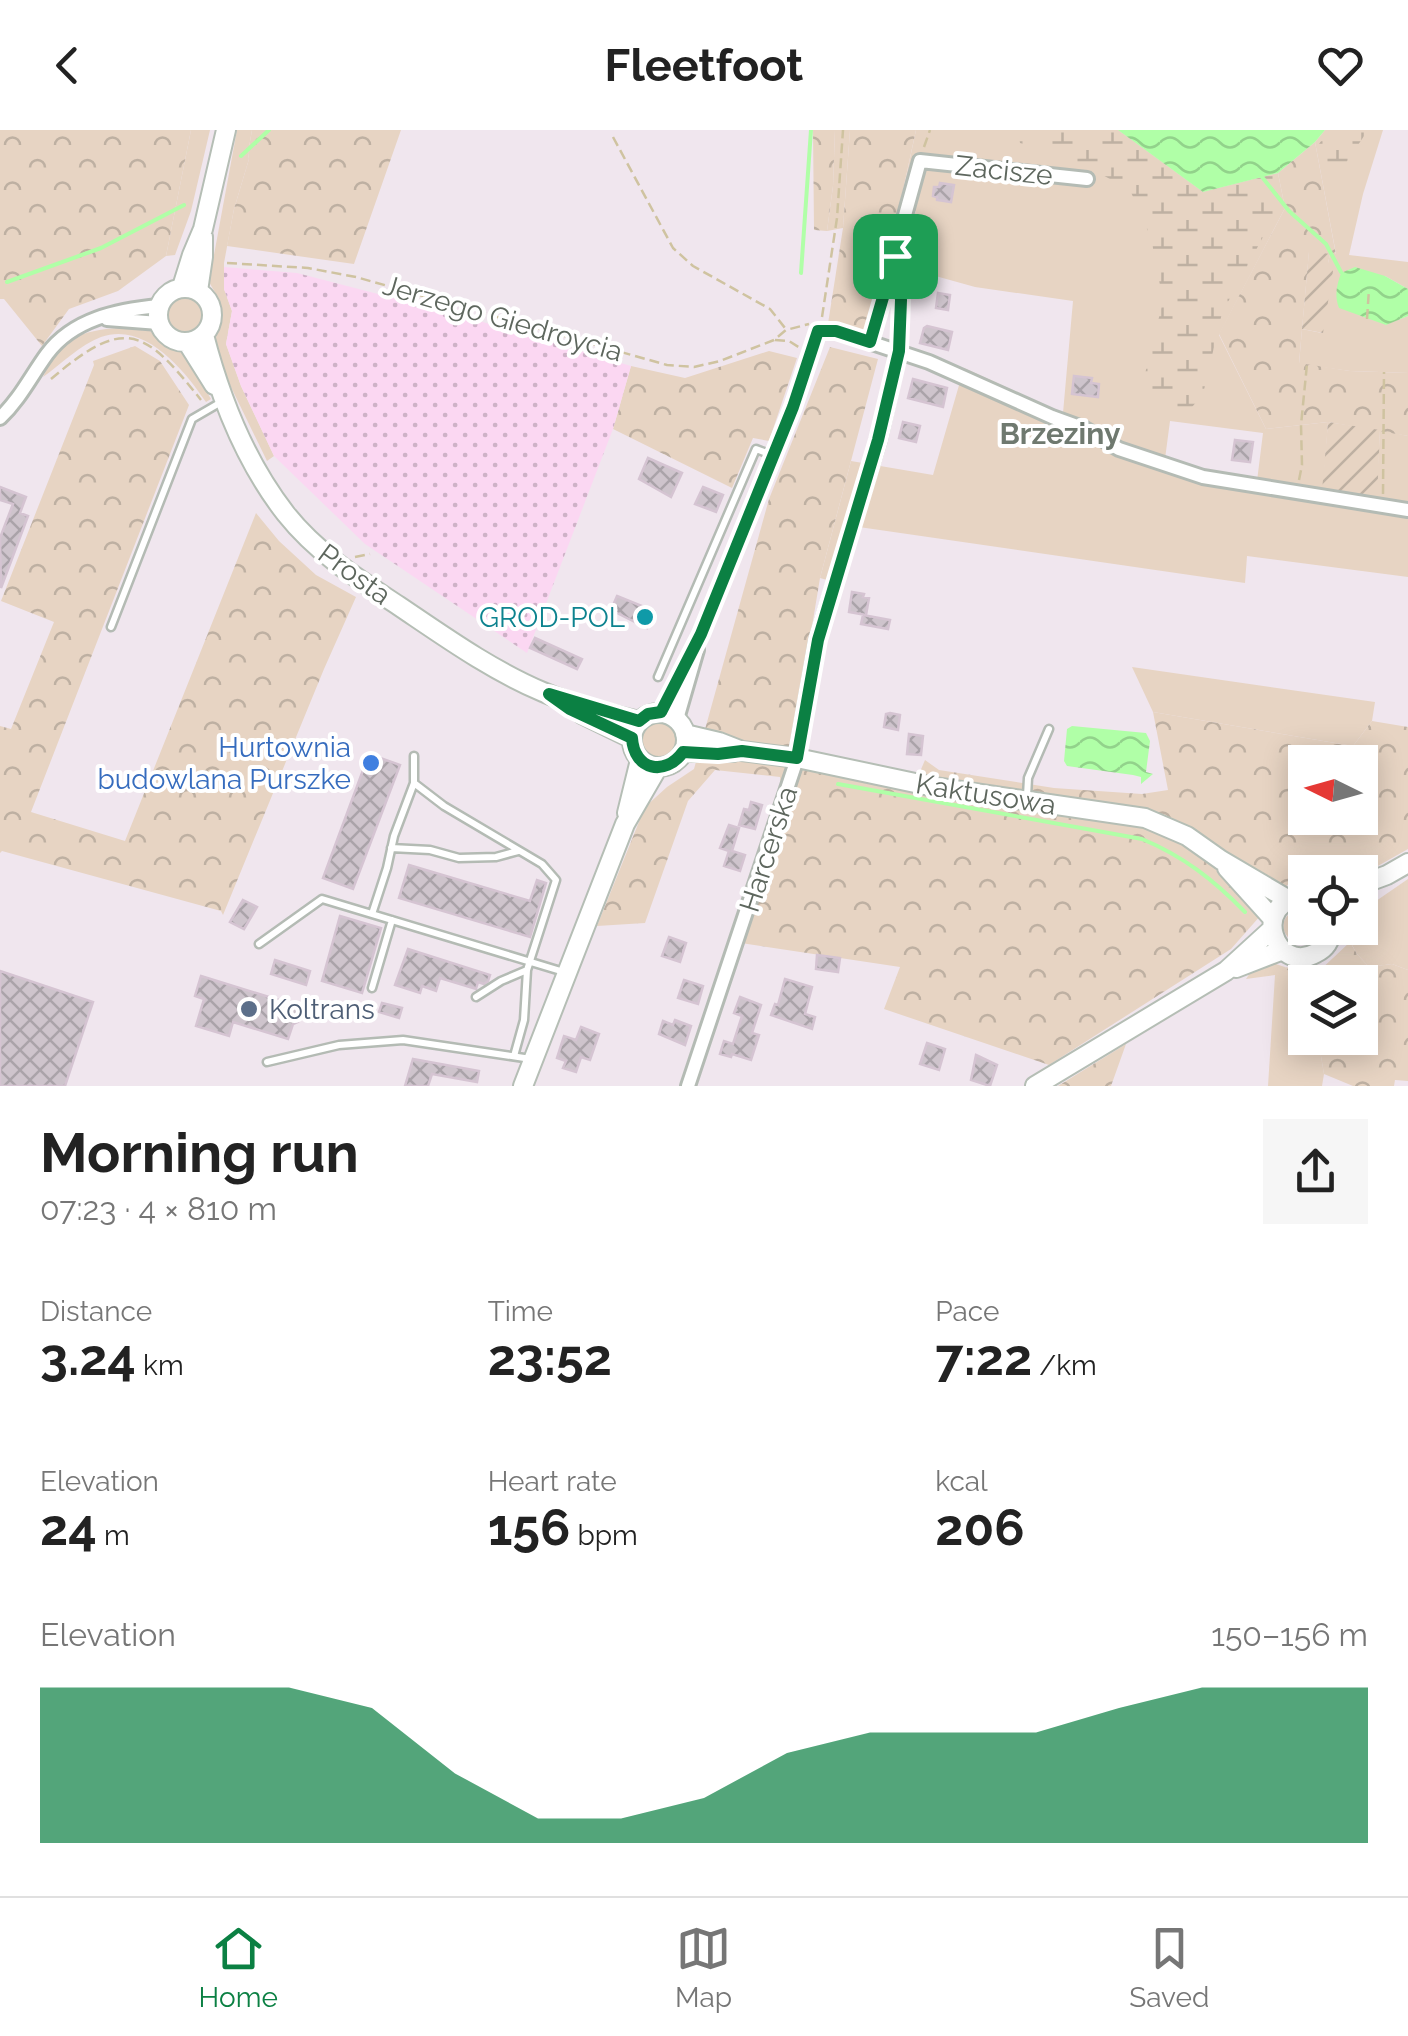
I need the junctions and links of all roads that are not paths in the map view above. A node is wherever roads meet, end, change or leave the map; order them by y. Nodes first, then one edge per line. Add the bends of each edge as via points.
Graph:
1 (226, 130) edge
2 (920, 161) joint
3 (1087, 180) dead end
4 (895, 256) junction
5 (190, 289) junction
6 (159, 315) junction
7 (196, 338) junction
8 (870, 342) junction
9 (899, 351) junction
10 (217, 400) junction
11 (0, 418) edge
12 (774, 456) junction
13 (1408, 510) edge
14 (111, 627) dead end
15 (658, 677) dead end
16 (1049, 729) dead end
17 (635, 730) junction
18 (677, 730) junction
19 (414, 756) dead end
20 (797, 758) junction
21 (649, 764) junction
22 (414, 784) junction
23 (1027, 802) junction
24 (391, 848) junction
25 (520, 851) junction
26 (1221, 860) junction
27 (1408, 863) edge
28 (1387, 875) junction
29 (1378, 878) edge
30 (1378, 883) edge
31 (1288, 894) edge
32 (1288, 903) edge
33 (372, 914) junction
34 (392, 920) junction
35 (1273, 924) junction
36 (259, 944) dead end
37 (1325, 945) edge
38 (1283, 950) junction
39 (530, 962) junction
40 (527, 970) junction
41 (1226, 971) junction
42 (565, 973) junction
43 (372, 988) dead end
44 (476, 997) dead end
45 (523, 1057) junction
46 (268, 1062) dead end
47 (523, 1086) edge
48 (688, 1086) edge
49 (1035, 1086) edge

1 - 5 main road
2 - 3 street, Zacisze
2 - 4 street, Harcerska
4 - 8 street, Harcerska
4 - 9 street, Harcerska
5 - 6 main road via 166,295
5 - 7 main road via 212,309 211,323
6 - 7 main road via 170,338
6 - 11 street via 125,309 77,328 56,344
7 - 10 main road, Prosta
8 - 9 street
8 - 12 street via 819,327
9 - 13 street via 1120,449 1203,476
9 - 20 street, Harcerska via 818,640
10 - 14 lane via 192,418
10 - 17 main road, Prosta via 268,488 317,548 516,680
12 - 15 lane via 756,449
12 - 18 street via 701,634
16 - 23 lane via 1028,778
17 - 18 main road via 648,714
17 - 21 main road via 632,748
18 - 20 main road, Kaktusowa via 742,751
18 - 21 main road via 671,764
19 - 22 lane
20 - 23 main road, Kaktusowa
20 - 48 street, Harcerska
21 - 42 main road
22 - 24 lane
22 - 25 lane
23 - 26 main road, Kaktusowa via 1145,818
24 - 25 lane via 460,858
24 - 33 lane
25 - 39 lane via 556,880
26 - 31 main road, Kaktusowa
26 - 35 main road, Kaktusowa
27 - 28 main road
28 - 29 main road
28 - 30 main road
32 - 35 main road
33 - 34 lane
33 - 36 lane via 322,899
34 - 39 lane
34 - 43 lane
35 - 38 main road, Kaktusowa
35 - 41 main road
37 - 38 main road via 1300,957
38 - 41 main road
39 - 40 lane
39 - 42 lane
40 - 44 lane
40 - 45 lane
41 - 49 main road
42 - 45 main road
45 - 46 lane via 404,1040 340,1045
45 - 47 main road

